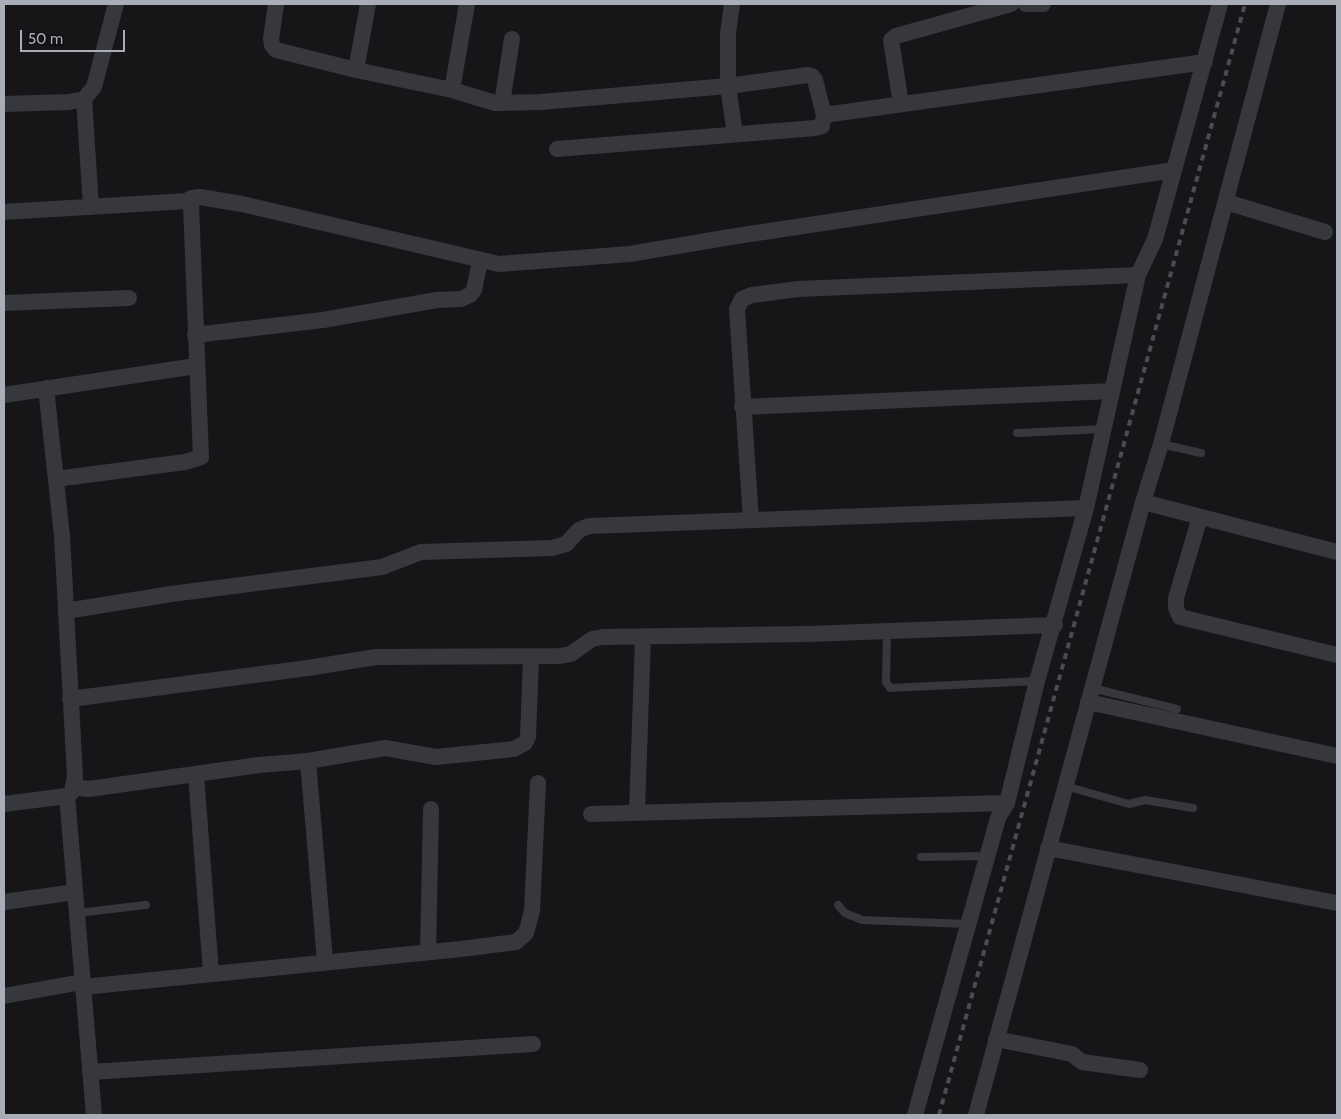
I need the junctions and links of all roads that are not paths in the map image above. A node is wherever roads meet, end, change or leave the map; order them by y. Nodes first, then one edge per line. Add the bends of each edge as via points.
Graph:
1 (116, 4) edge
2 (276, 4) edge
3 (368, 4) edge
4 (467, 4) edge
5 (732, 4) edge
6 (1011, 4) edge
7 (1026, 4) edge
8 (1043, 4) edge
9 (1220, 4) edge
10 (1278, 4) edge
11 (512, 39) dead end
12 (1205, 62) junction
13 (356, 70) junction
14 (728, 86) junction
15 (452, 90) junction
16 (84, 99) junction
17 (502, 103) junction
18 (4, 104) edge
19 (901, 104) junction
20 (824, 115) junction
21 (735, 134) junction
22 (557, 149) dead end
23 (1174, 170) junction
24 (188, 201) junction
25 (1226, 202) junction
26 (90, 207) junction
27 (4, 212) edge
28 (1325, 232) dead end
29 (480, 261) junction
30 (1138, 275) junction
31 (129, 298) dead end
32 (4, 303) edge
33 (195, 335) junction
34 (196, 366) junction
35 (46, 388) junction
36 (1112, 391) junction
37 (4, 395) edge
38 (742, 407) junction
39 (1104, 429) junction
40 (1017, 433) dead end
41 (1161, 444) junction
42 (1202, 453) dead end
43 (56, 479) junction
44 (1143, 502) junction
45 (1086, 508) junction
46 (1200, 517) junction
47 (751, 520) junction
48 (1337, 552) edge
49 (66, 611) junction
50 (1055, 625) junction
51 (887, 631) junction
52 (643, 637) junction
53 (1337, 655) edge
54 (531, 658) junction
55 (1037, 681) junction
56 (1090, 695) junction
57 (70, 699) junction
58 (1177, 709) dead end
59 (1337, 756) edge
60 (308, 762) junction
61 (196, 774) junction
62 (538, 783) dead end
63 (1065, 786) junction
64 (70, 791) junction
65 (1006, 803) junction
66 (4, 804) edge
67 (1193, 808) dead end
68 (431, 810) dead end
69 (637, 812) junction
70 (591, 814) dead end
71 (1048, 848) junction
72 (988, 856) junction
73 (921, 857) dead end
74 (75, 892) junction
75 (4, 902) edge
76 (1337, 903) edge
77 (146, 905) dead end
78 (838, 905) dead end
79 (77, 913) junction
80 (968, 924) junction
81 (428, 952) junction
82 (325, 961) junction
83 (211, 973) junction
84 (83, 984) junction
85 (4, 996) edge
86 (996, 1039) junction
87 (533, 1044) dead end
88 (1140, 1070) dead end
89 (90, 1072) junction
90 (94, 1115) edge
91 (915, 1115) edge
92 (976, 1115) edge

1 - 16 street via 94,87
2 - 13 street via 271,39 276,50
3 - 13 street
4 - 15 street
5 - 14 street via 728,33
6 - 19 street via 891,40
7 - 8 street
9 - 12 street
10 - 25 street
11 - 17 street
12 - 19 street
12 - 23 street
13 - 15 street
14 - 17 street
14 - 20 street via 812,76
14 - 21 street
15 - 17 street
16 - 18 street
16 - 26 street
19 - 20 street
20 - 21 street via 822,126 815,128
21 - 22 street
23 - 29 street via 630,254 507,264
23 - 30 street via 1155,239
24 - 26 street
24 - 29 street via 200,197 242,204
24 - 33 street via 191,210
25 - 28 street
25 - 41 street
26 - 27 street
29 - 33 street via 474,290 470,296 460,299
30 - 36 street
30 - 38 street via 798,289 746,297 737,309
31 - 32 street
33 - 34 street
34 - 35 street
34 - 43 street via 199,458
35 - 37 street
35 - 43 street
36 - 38 street
36 - 39 street
38 - 47 street
39 - 40 lane
39 - 45 street
41 - 42 lane
41 - 44 street
43 - 49 street
44 - 46 street
44 - 56 street
45 - 47 street
45 - 50 street
46 - 48 street
46 - 53 street via 1176,598 1176,611 1180,617
47 - 49 street via 589,526 579,530 566,544 552,548 422,552 382,567
49 - 57 street
50 - 51 street
50 - 55 street
51 - 52 street
51 - 55 lane via 886,682 890,688
52 - 54 street via 602,637 592,639 571,654
52 - 69 street
54 - 57 street via 485,655 376,657
54 - 60 street via 528,737 520,746 436,757 386,748
55 - 65 street
56 - 58 lane
56 - 59 street
56 - 63 street
57 - 64 street via 75,776
60 - 61 street
60 - 82 street
61 - 64 street
61 - 83 street
62 - 81 street via 532,911 526,933 516,942 506,944
63 - 67 lane via 1129,804 1145,800
63 - 71 street
64 - 66 street
64 - 74 street
65 - 69 street
65 - 72 street via 998,818
68 - 81 street
69 - 70 street
71 - 76 street
71 - 86 street
72 - 73 lane
72 - 80 street
74 - 75 street
74 - 79 street
77 - 79 lane
78 - 80 lane via 846,913 862,920
79 - 84 street
80 - 91 street
81 - 82 street
82 - 83 street
83 - 84 street
84 - 85 street
84 - 89 street
86 - 88 street via 1072,1054 1082,1062
86 - 92 street
87 - 89 street
89 - 90 street

